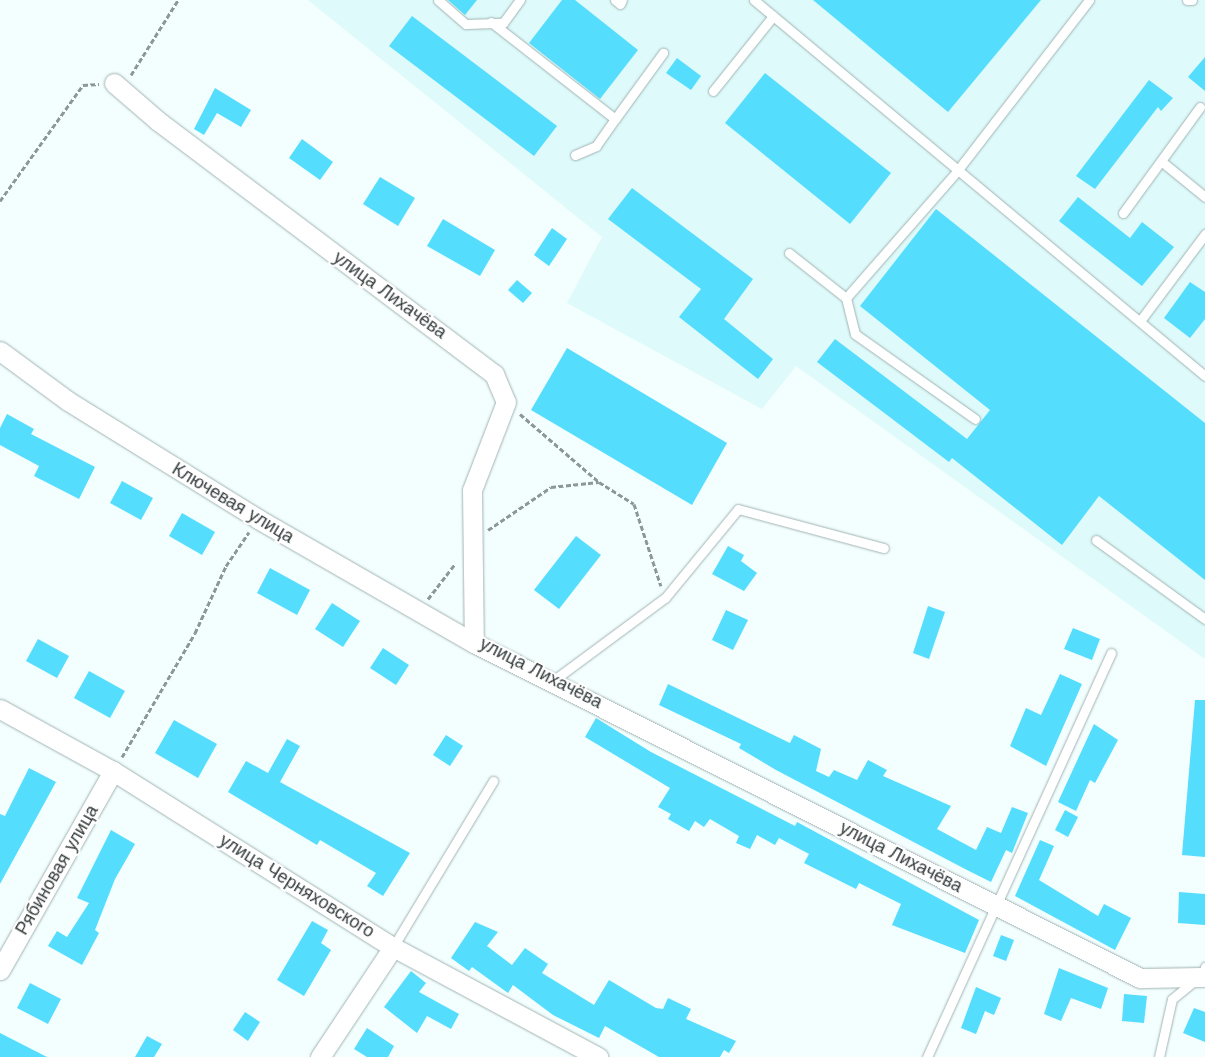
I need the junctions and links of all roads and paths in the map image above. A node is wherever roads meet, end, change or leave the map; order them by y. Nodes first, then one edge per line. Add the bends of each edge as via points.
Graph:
1 (178, 0) edge
2 (438, 0) edge
3 (520, 0) edge
4 (615, 0) edge
5 (622, 0) edge
6 (754, 0) edge
7 (1089, 0) edge
8 (1187, 0) edge
9 (1192, 0) edge
10 (773, 16) junction
11 (492, 22) junction
12 (663, 53) dead end
13 (114, 83) junction
14 (713, 91) dead end
15 (1200, 107) dead end
16 (615, 119) junction
17 (575, 155) dead end
18 (1161, 161) junction
19 (957, 171) junction
20 (1205, 197) edge
21 (0, 202) edge
22 (1124, 213) dead end
23 (1205, 234) edge
24 (789, 252) dead end
25 (846, 298) junction
26 (1140, 321) junction
27 (0, 351) edge
28 (1204, 370) edge
29 (506, 402) junction
30 (975, 419) dead end
31 (599, 482) junction
32 (258, 519) junction
33 (474, 540) junction
34 (1096, 540) dead end
35 (884, 548) dead end
36 (457, 561) dead end
37 (665, 598) junction
38 (418, 612) junction
39 (1205, 619) edge
40 (474, 643) junction
41 (1111, 653) dead end
42 (554, 680) junction
43 (0, 709) edge
44 (113, 771) junction
45 (493, 781) dead end
46 (995, 904) junction
47 (394, 947) junction
48 (0, 970) edge
49 (1204, 973) edge
50 (320, 1057) edge
51 (598, 1057) edge
52 (927, 1057) edge
53 (1159, 1057) edge

1 - 13 path via 137,73
2 - 11 lane via 466,24
3 - 11 lane via 503,23
4 - 5 lane
6 - 10 lane
7 - 19 lane
8 - 9 lane
10 - 14 lane
10 - 19 lane
11 - 16 lane
12 - 16 lane
13 - 21 path via 83,85
13 - 29 street, улица Лихачёва via 331,253 466,350 494,374
15 - 18 lane
16 - 17 lane via 596,146
18 - 20 lane
18 - 22 lane
19 - 25 lane
19 - 26 lane
23 - 26 lane
24 - 25 lane
25 - 30 lane via 854,334
26 - 28 lane
27 - 32 street, Ключевая улица via 68,401
29 - 31 path
29 - 33 street, улица Лихачёва via 472,490
31 - 33 path via 551,487
31 - 37 path via 634,504
32 - 38 street, Ключевая улица
32 - 44 path via 226,566 195,633
33 - 40 street, улица Лихачёва
34 - 39 lane
35 - 37 lane via 738,509
36 - 38 path
37 - 42 lane
38 - 40 street, Ключевая улица
40 - 42 street, улица Лихачёва
41 - 46 lane
42 - 46 street, улица Лихачёва
43 - 44 street, улица Черняховского
44 - 47 street, улица Черняховского
44 - 48 street, Рябиновая улица
45 - 47 lane
46 - 49 street, улица Лихачёва via 1140,978
46 - 52 lane
47 - 50 street
47 - 51 street, улица Черняховского
49 - 53 lane via 1172,999

